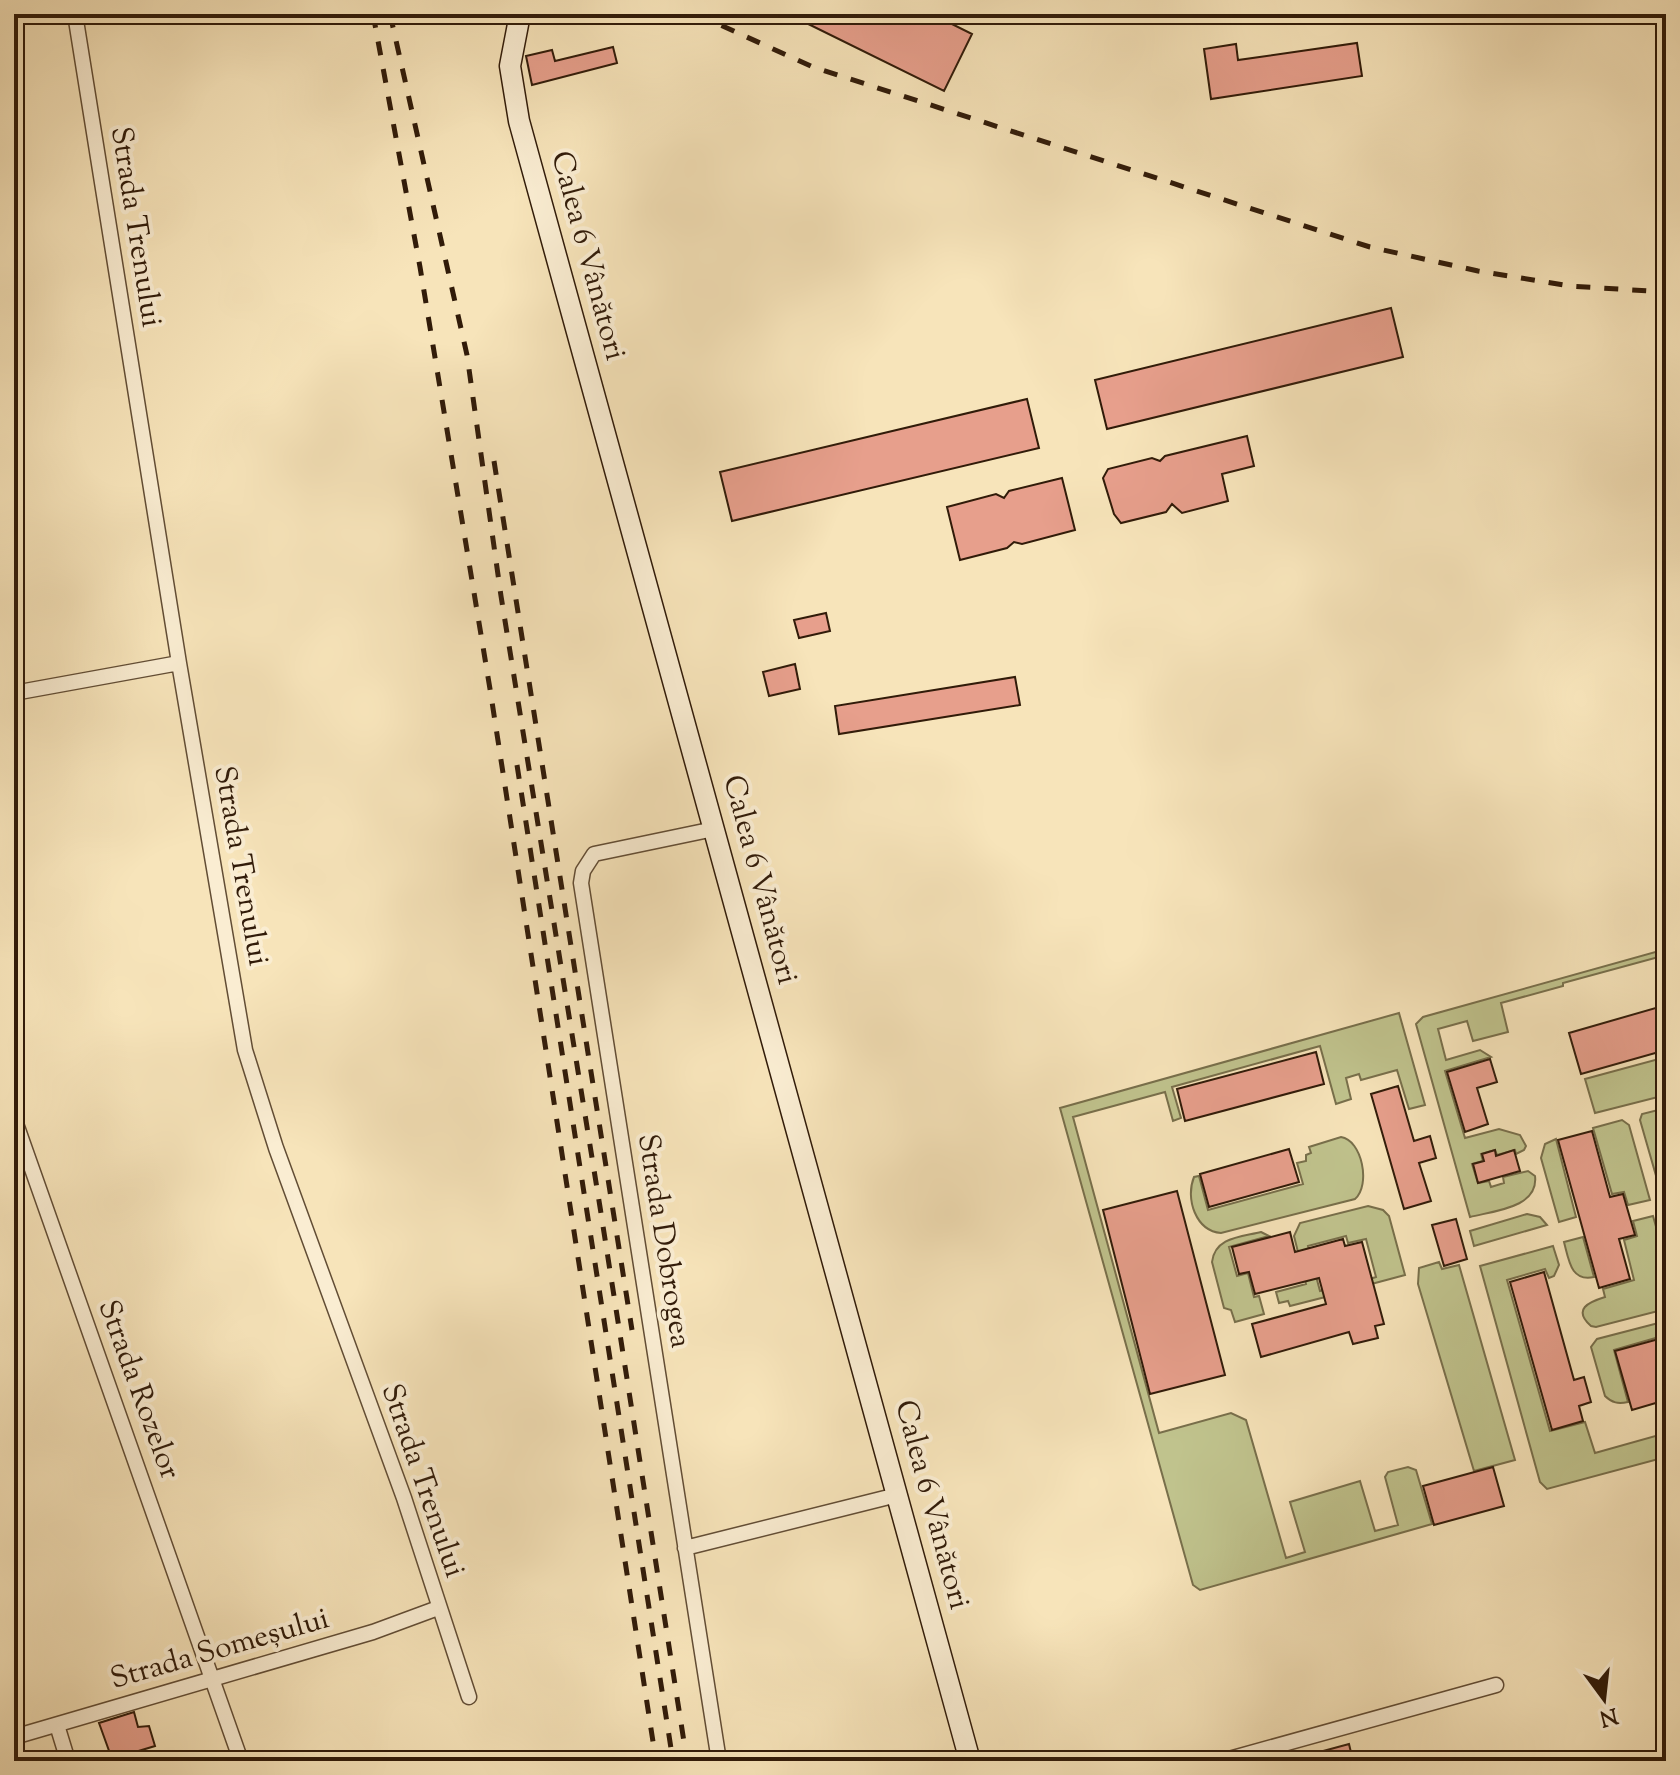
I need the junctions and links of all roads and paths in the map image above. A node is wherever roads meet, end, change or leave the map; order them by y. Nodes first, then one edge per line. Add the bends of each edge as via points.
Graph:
1 (75, 14) edge
2 (520, 14) edge
3 (179, 663) junction
4 (14, 693) edge
5 (714, 829) junction
6 (14, 1118) edge
7 (897, 1495) junction
8 (685, 1548) junction
9 (438, 1608) junction
10 (213, 1679) junction
11 (1496, 1685) dead end
12 (469, 1697) dead end
13 (57, 1725) junction
14 (14, 1737) edge
15 (68, 1761) edge
16 (241, 1761) edge
17 (719, 1761) edge
18 (970, 1761) edge
19 (1222, 1761) edge

1 - 3 street, Strada Trenului
2 - 5 main road, Calea 6 Vânători via 510,66 519,121
3 - 4 street
3 - 9 street, Strada Trenului via 245,1050
5 - 7 main road, Calea 6 Vânători
5 - 8 street, Strada Dobrogea via 594,854 581,883
6 - 10 street, Strada Rozelor
7 - 8 street
7 - 18 main road, Calea 6 Vânători
8 - 17 street, Strada Dobrogea
9 - 10 street, Strada Someșului
9 - 12 street, Strada Trenului
10 - 13 street, Strada Someșului
10 - 16 street, Strada Rozelor
11 - 19 street
13 - 14 street, Strada Someșului
13 - 15 street

